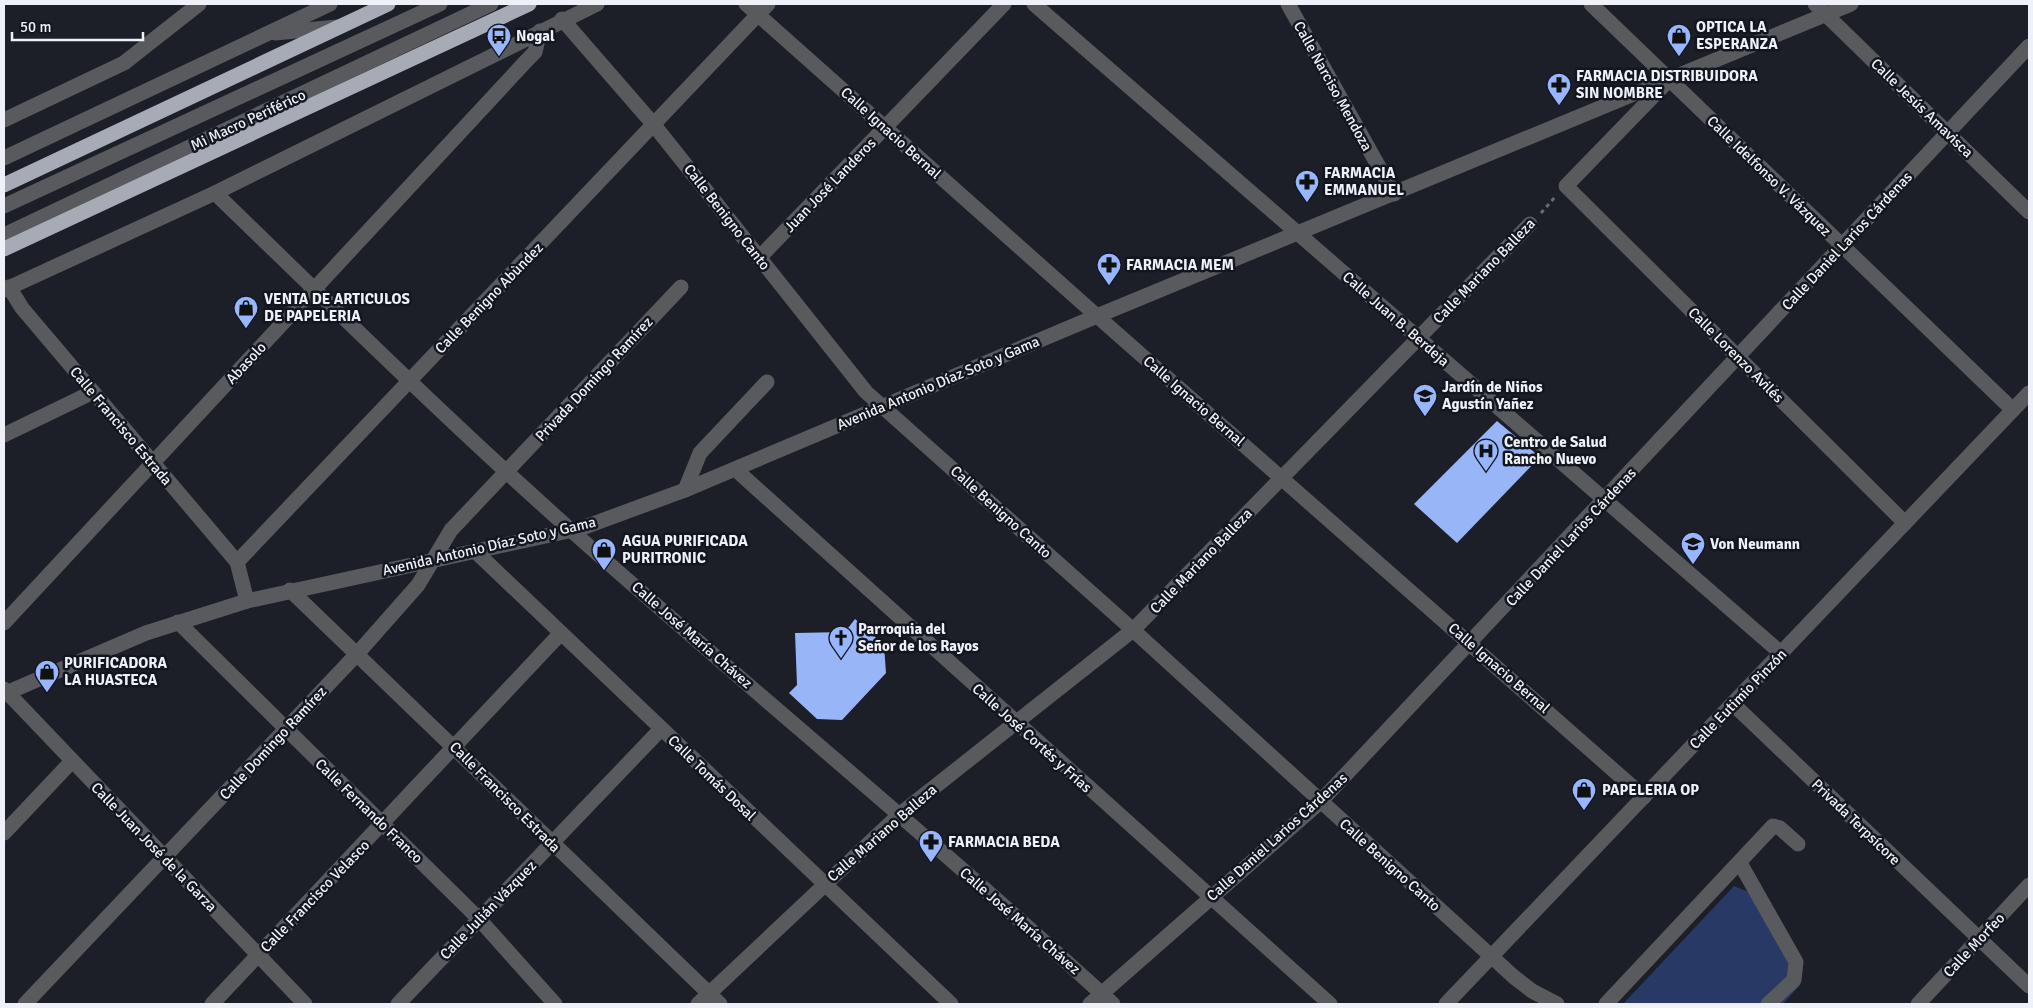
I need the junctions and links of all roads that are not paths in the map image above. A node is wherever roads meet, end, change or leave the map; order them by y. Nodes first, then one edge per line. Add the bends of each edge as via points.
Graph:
1 (330, 4) edge
2 (388, 4) edge
3 (440, 4) edge
4 (491, 4) edge
5 (529, 4) edge
6 (597, 4) edge
7 (746, 4) edge
8 (1004, 4) edge
9 (1034, 4) edge
10 (1288, 4) edge
11 (1591, 4) edge
12 (1851, 4) edge
13 (190, 7) edge
14 (763, 9) edge
15 (1821, 9) edge
16 (562, 20) junction
17 (338, 27) junction
18 (540, 31) junction
19 (264, 34) junction
20 (2029, 46) edge
21 (1669, 79) junction
22 (4, 120) edge
23 (654, 125) junction
24 (885, 127) junction
25 (1948, 133) junction
26 (4, 158) edge
27 (4, 185) edge
28 (215, 193) junction
29 (1394, 194) junction
30 (4, 206) edge
31 (2029, 212) edge
32 (1530, 224) road end
33 (1298, 234) junction
34 (4, 235) edge
35 (1842, 246) junction
36 (4, 249) edge
37 (760, 258) junction
38 (681, 286) dead end
39 (6, 288) edge
40 (314, 289) junction
41 (1097, 316) junction
42 (1418, 338) junction
43 (1738, 357) junction
44 (410, 381) junction
45 (767, 382) dead end
46 (93, 392) junction
47 (2029, 393) edge
48 (882, 407) junction
49 (2013, 410) junction
50 (4, 435) edge
51 (153, 463) junction
52 (735, 469) junction
53 (507, 471) junction
54 (1282, 478) junction
55 (685, 490) junction
56 (1605, 500) junction
57 (1905, 524) junction
58 (571, 531) junction
59 (475, 551) junction
60 (434, 559) junction
61 (237, 562) junction
62 (290, 590) junction
63 (247, 601) junction
64 (178, 622) junction
65 (4, 624) edge
66 (1134, 630) junction
67 (561, 633) junction
68 (1471, 643) junction
69 (1781, 653) junction
70 (357, 654) junction
71 (5, 692) edge
72 (1733, 704) junction
73 (1017, 724) junction
74 (661, 729) junction
75 (286, 730) junction
76 (454, 748) junction
77 (72, 762) junction
78 (1644, 797) junction
79 (1320, 802) junction
80 (899, 815) junction
81 (383, 823) junction
82 (4, 833) edge
83 (551, 844) junction
84 (1798, 844) dead end
85 (164, 858) junction
86 (1740, 863) junction
87 (824, 884) junction
88 (2029, 885) edge
89 (1210, 898) junction
90 (479, 919) junction
91 (1978, 939) junction
92 (258, 955) junction
93 (1492, 956) junction
94 (2029, 986) edge
95 (1101, 993) junction
96 (709, 1001) edge
97 (25, 1004) edge
98 (212, 1004) edge
99 (305, 1004) edge
100 (398, 1004) edge
101 (555, 1004) edge
102 (951, 1004) edge
103 (1090, 1004) edge
104 (1113, 1004) edge
105 (1330, 1004) edge
106 (1446, 1004) edge
107 (1557, 1004) edge
108 (1606, 1004) edge
109 (1768, 1004) edge
110 (1918, 1004) edge

1 - 19 street
2 - 17 highway
3 - 30 street, Mi Macro Periférico
4 - 34 street, Mi Macro Periférico
5 - 36 highway
6 - 16 street
7 - 14 street, Calle Ignacio Bernal
8 - 24 street, Juan José Landeros
9 - 33 street, Calle Juan B. Berdeja
10 - 29 street, Calle Narciso Mendoza
11 - 21 street, Calle Idelfonso V. Vázquez
12 - 15 street, Avenida Antonio Díaz Soto y Gama
13 - 22 street via 124,63
14 - 23 street, Calle Benigno Abùndez
14 - 24 street, Calle Ignacio Bernal
15 - 21 street, Avenida Antonio Díaz Soto y Gama
15 - 25 street, Calle Jesús Amavisca
16 - 18 street
16 - 23 street, Calle Benigno Canto
17 - 19 street
17 - 27 highway
18 - 28 street
18 - 40 street, Abasolo via 535,52
19 - 26 street
20 - 25 street, Calle Daniel Larios Cárdenas
21 - 29 street, Avenida Antonio Díaz Soto y Gama
21 - 35 street, Calle Idelfonso V. Vázquez
21 - 43 street, Calle Lorenzo Avilés via 1566,186
23 - 37 street, Calle Benigno Canto
23 - 44 street, Calle Benigno Abùndez
24 - 37 street, Juan José Landeros
24 - 41 street, Calle Ignacio Bernal
25 - 31 street, Calle Jesús Amavisca
25 - 35 street, Calle Daniel Larios Cárdenas
28 - 39 street
28 - 40 street, Calle José María Chávez
29 - 33 street, Avenida Antonio Díaz Soto y Gama
32 - 42 street, Calle Mariano Balleza
33 - 41 street, Avenida Antonio Díaz Soto y Gama
33 - 42 street, Calle Juan B. Berdeja
35 - 43 street, Calle Daniel Larios Cárdenas
35 - 49 street, Calle Idelfonso V. Vázquez
37 - 48 street, Calle Benigno Canto via 866,392
38 - 53 street, Privada Domingo Ramírez
39 - 46 street, Calle Francisco Estrada
40 - 44 street, Calle José María Chávez
40 - 51 street, Abasolo
41 - 48 street, Avenida Antonio Díaz Soto y Gama
41 - 54 street, Calle Ignacio Bernal
42 - 54 street, Calle Mariano Balleza
42 - 56 street, Calle Juan B. Berdeja
43 - 56 street, Calle Daniel Larios Cárdenas
43 - 57 street, Calle Lorenzo Avilés
44 - 53 street, Calle José María Chávez
44 - 61 street, Calle Benigno Abùndez
45 - 55 street via 700,454
46 - 50 street
46 - 51 street, Calle Francisco Estrada
47 - 49 street, Calle Eutimio Pinzón
48 - 52 street, Avenida Antonio Díaz Soto y Gama
48 - 66 street, Calle Benigno Canto
49 - 57 street, Calle Eutimio Pinzón
51 - 61 street, Calle Francisco Estrada
51 - 65 street, Abasolo
52 - 55 street, Avenida Antonio Díaz Soto y Gama
52 - 73 street, Calle José Cortés y Frías
53 - 58 street, Calle José María Chávez
53 - 60 street, Calle Domingo Ramírez via 450,530
54 - 66 street, Calle Mariano Balleza
54 - 68 street, Calle Ignacio Bernal
55 - 58 street, Avenida Antonio Díaz Soto y Gama
56 - 68 street, Calle Daniel Larios Cárdenas
56 - 69 street, Calle Juan B. Berdeja
57 - 69 street, Calle Eutimio Pinzón
58 - 59 street, Avenida Antonio Díaz Soto y Gama
58 - 80 street, Calle José María Chávez
59 - 60 street, Avenida Antonio Díaz Soto y Gama
59 - 67 street, Calle Tomás Dosal
60 - 62 street, Avenida Antonio Díaz Soto y Gama
60 - 70 street, Calle Domingo Ramírez via 418,585
61 - 63 street
62 - 63 street, Avenida Antonio Díaz Soto y Gama
62 - 70 street, Calle Francisco Estrada
63 - 64 street, Avenida Antonio Díaz Soto y Gama
64 - 71 street, Avenida Antonio Díaz Soto y Gama
64 - 75 street, Calle Fernando Franco
66 - 73 street, Calle Mariano Balleza
66 - 79 street, Calle Benigno Canto
67 - 74 street, Calle Tomás Dosal
67 - 76 street, Calle Francisco Velasco
68 - 78 street, Calle Ignacio Bernal
68 - 79 street, Calle Daniel Larios Cárdenas
69 - 72 street, Calle Eutimio Pinzón
70 - 75 street, Calle Domingo Ramírez
70 - 76 street, Calle Francisco Estrada
71 - 77 street, Calle Juan José de la Garza
72 - 78 street, Calle Eutimio Pinzón
72 - 91 street, Privada Terpsícore
73 - 80 street, Calle Mariano Balleza
73 - 89 street, Calle José Cortés y Frías
74 - 83 street, Calle Julián Vázquez
74 - 87 street, Calle Tomás Dosal
75 - 81 street, Calle Fernando Franco
75 - 85 street, Calle Domingo Ramírez
76 - 81 street, Calle Francisco Velasco
76 - 83 street, Calle Francisco Estrada
77 - 82 street
77 - 85 street, Calle Juan José de la Garza
78 - 93 street, Calle Eutimio Pinzón
79 - 89 street, Calle Daniel Larios Cárdenas
79 - 93 street, Calle Benigno Canto
80 - 87 street, Calle Mariano Balleza
80 - 95 street, Calle José María Chávez
81 - 90 street, Calle Fernando Franco
81 - 92 street, Calle Francisco Velasco
83 - 90 street, Calle Julián Vázquez
83 - 96 street, Calle Francisco Estrada
84 - 86 street via 1773,826
85 - 92 street, Calle Juan José de la Garza
85 - 97 street, Calle Domingo Ramírez
86 - 108 street
86 - 109 street via 1796,962 1794,980
87 - 96 street, Calle Mariano Balleza
87 - 102 street, Calle Tomás Dosal
88 - 91 street, Calle Morfeo
89 - 95 street, Calle Daniel Larios Cárdenas
89 - 105 street, Calle José Cortés y Frías
90 - 100 street, Calle Julián Vázquez
90 - 101 street, Calle Fernando Franco
91 - 94 street, Privada Terpsícore
91 - 110 street, Calle Morfeo
92 - 98 street, Calle Francisco Velasco
92 - 99 street, Calle Juan José de la Garza
93 - 106 street, Calle Eutimio Pinzón
93 - 107 street, Calle Benigno Canto via 1532,991
95 - 103 street, Calle Daniel Larios Cárdenas
95 - 104 street, Calle José María Chávez

